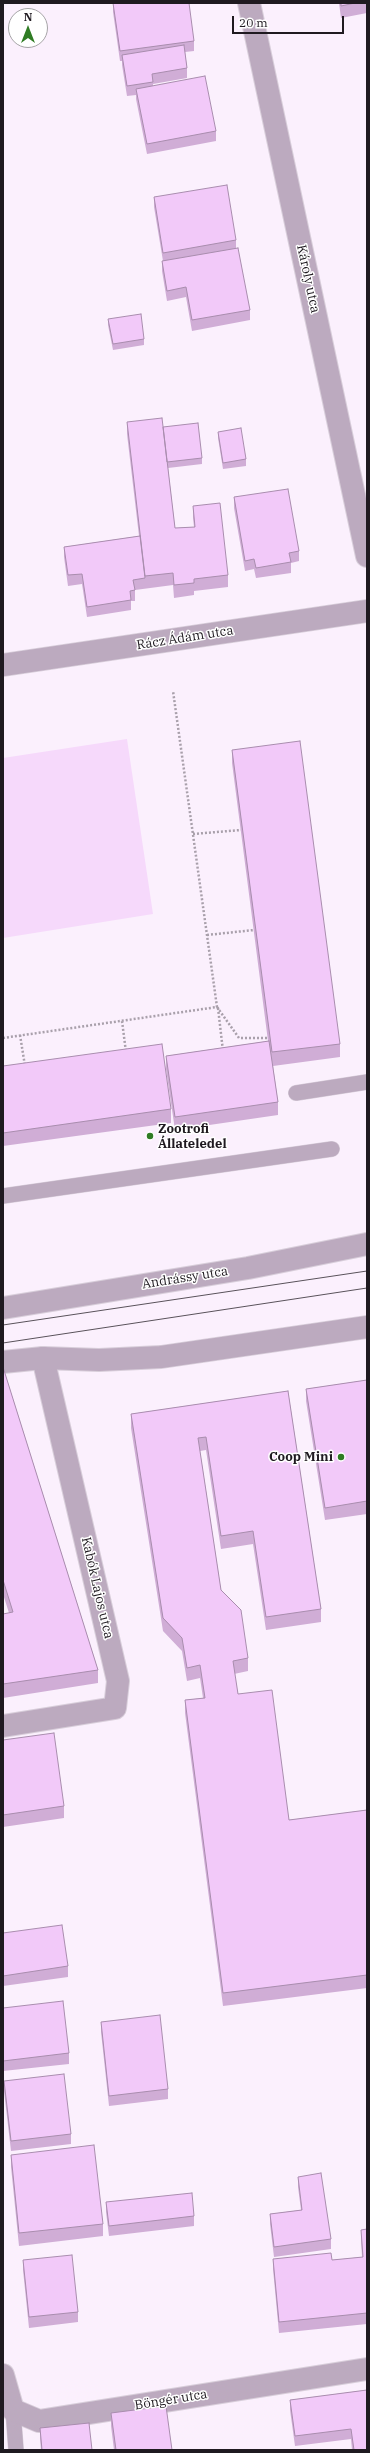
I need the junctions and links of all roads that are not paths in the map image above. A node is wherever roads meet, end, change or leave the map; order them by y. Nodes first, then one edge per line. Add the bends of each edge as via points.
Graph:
1 (248, 3) edge
2 (367, 556) edge
3 (367, 610) edge
4 (3, 665) edge
5 (367, 1082) edge
6 (296, 1093) dead end
7 (332, 1149) dead end
8 (3, 1196) edge
9 (367, 1244) edge
10 (3, 1308) edge
11 (367, 1327) edge
12 (43, 1358) junction
13 (3, 1362) edge
14 (3, 1726) edge
15 (367, 2369) edge
16 (3, 2375) edge
17 (13, 2410) junction
18 (16, 2450) edge

1 - 2 street, Károly utca
3 - 4 street, Rácz Ádám utca
5 - 6 lane
7 - 8 lane
9 - 10 street, Andrássy utca via 248,1268
11 - 12 street via 160,1357 99,1360
12 - 13 street
12 - 14 street, Kabók Lajos utca via 118,1688 115,1708
15 - 17 street, Böngér utca via 39,2421
16 - 17 street
17 - 18 lane

